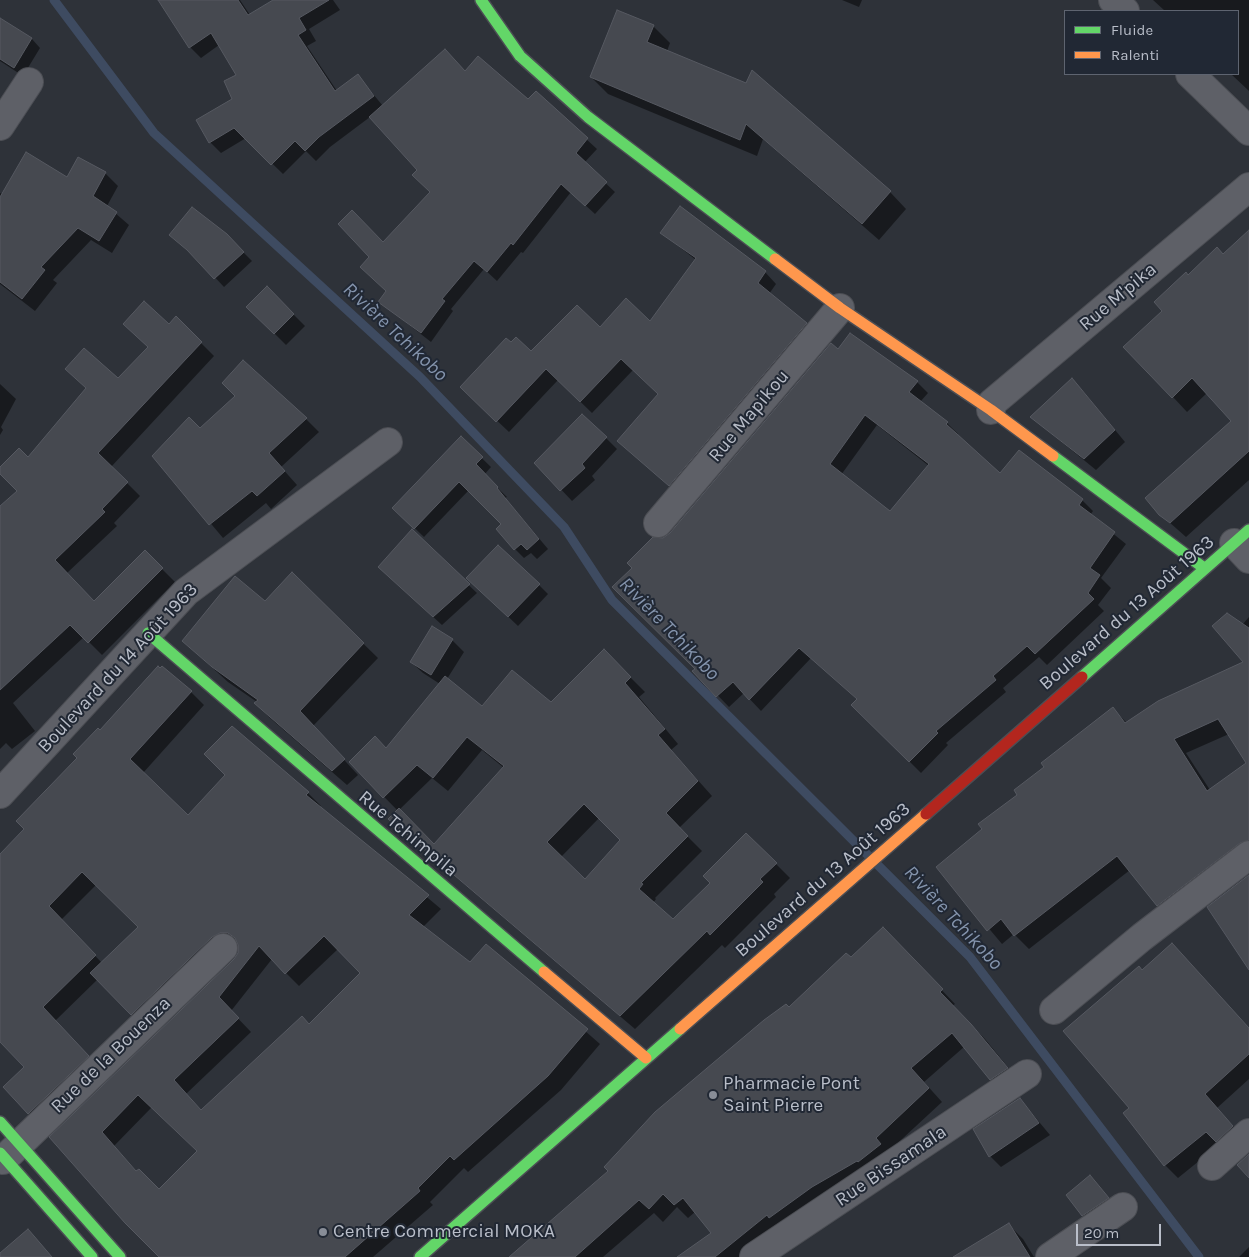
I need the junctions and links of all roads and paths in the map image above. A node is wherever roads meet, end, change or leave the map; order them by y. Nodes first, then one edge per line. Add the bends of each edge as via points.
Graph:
1 (481, 0) edge
2 (1113, 0) edge
3 (1124, 10) edge
4 (1191, 75) edge
5 (29, 82) dead end
6 (0, 126) edge
7 (1249, 131) edge
8 (1249, 187) edge
9 (840, 308) junction
10 (991, 410) junction
11 (388, 442) dead end
12 (658, 523) dead end
13 (1244, 544) edge
14 (1204, 568) junction
15 (148, 633) junction
16 (0, 794) edge
17 (1249, 855) edge
18 (223, 948) dead end
19 (1054, 1010) dead end
20 (646, 1058) junction
21 (1027, 1074) dead end
22 (0, 1122) edge
23 (1249, 1133) edge
24 (6, 1154) edge
25 (1212, 1166) dead end
26 (1123, 1206) dead end
27 (92, 1257) edge
28 (120, 1257) edge
29 (420, 1257) edge
30 (754, 1257) edge
31 (1050, 1257) edge

1 - 9 street via 520,56 588,117
2 - 3 street
4 - 7 street
5 - 6 street
8 - 10 street, Rue M'pika via 992,403
9 - 10 street
9 - 12 street, Rue Mapikou
10 - 14 street
11 - 15 street, Boulevard du 14 Août 1963 via 186,592
13 - 14 street, Boulevard du 13 Août 1963
14 - 20 street, Boulevard du 13 Août 1963
15 - 16 street, Boulevard du 14 Août 1963
15 - 20 street, Rue Tchimpila
17 - 19 street
18 - 24 street, Rue de la Bouenza
20 - 29 street, Boulevard du 13 Août 1963
21 - 30 street, Rue Bissamala
22 - 24 street
23 - 25 street
24 - 27 street
24 - 28 street
26 - 31 street

